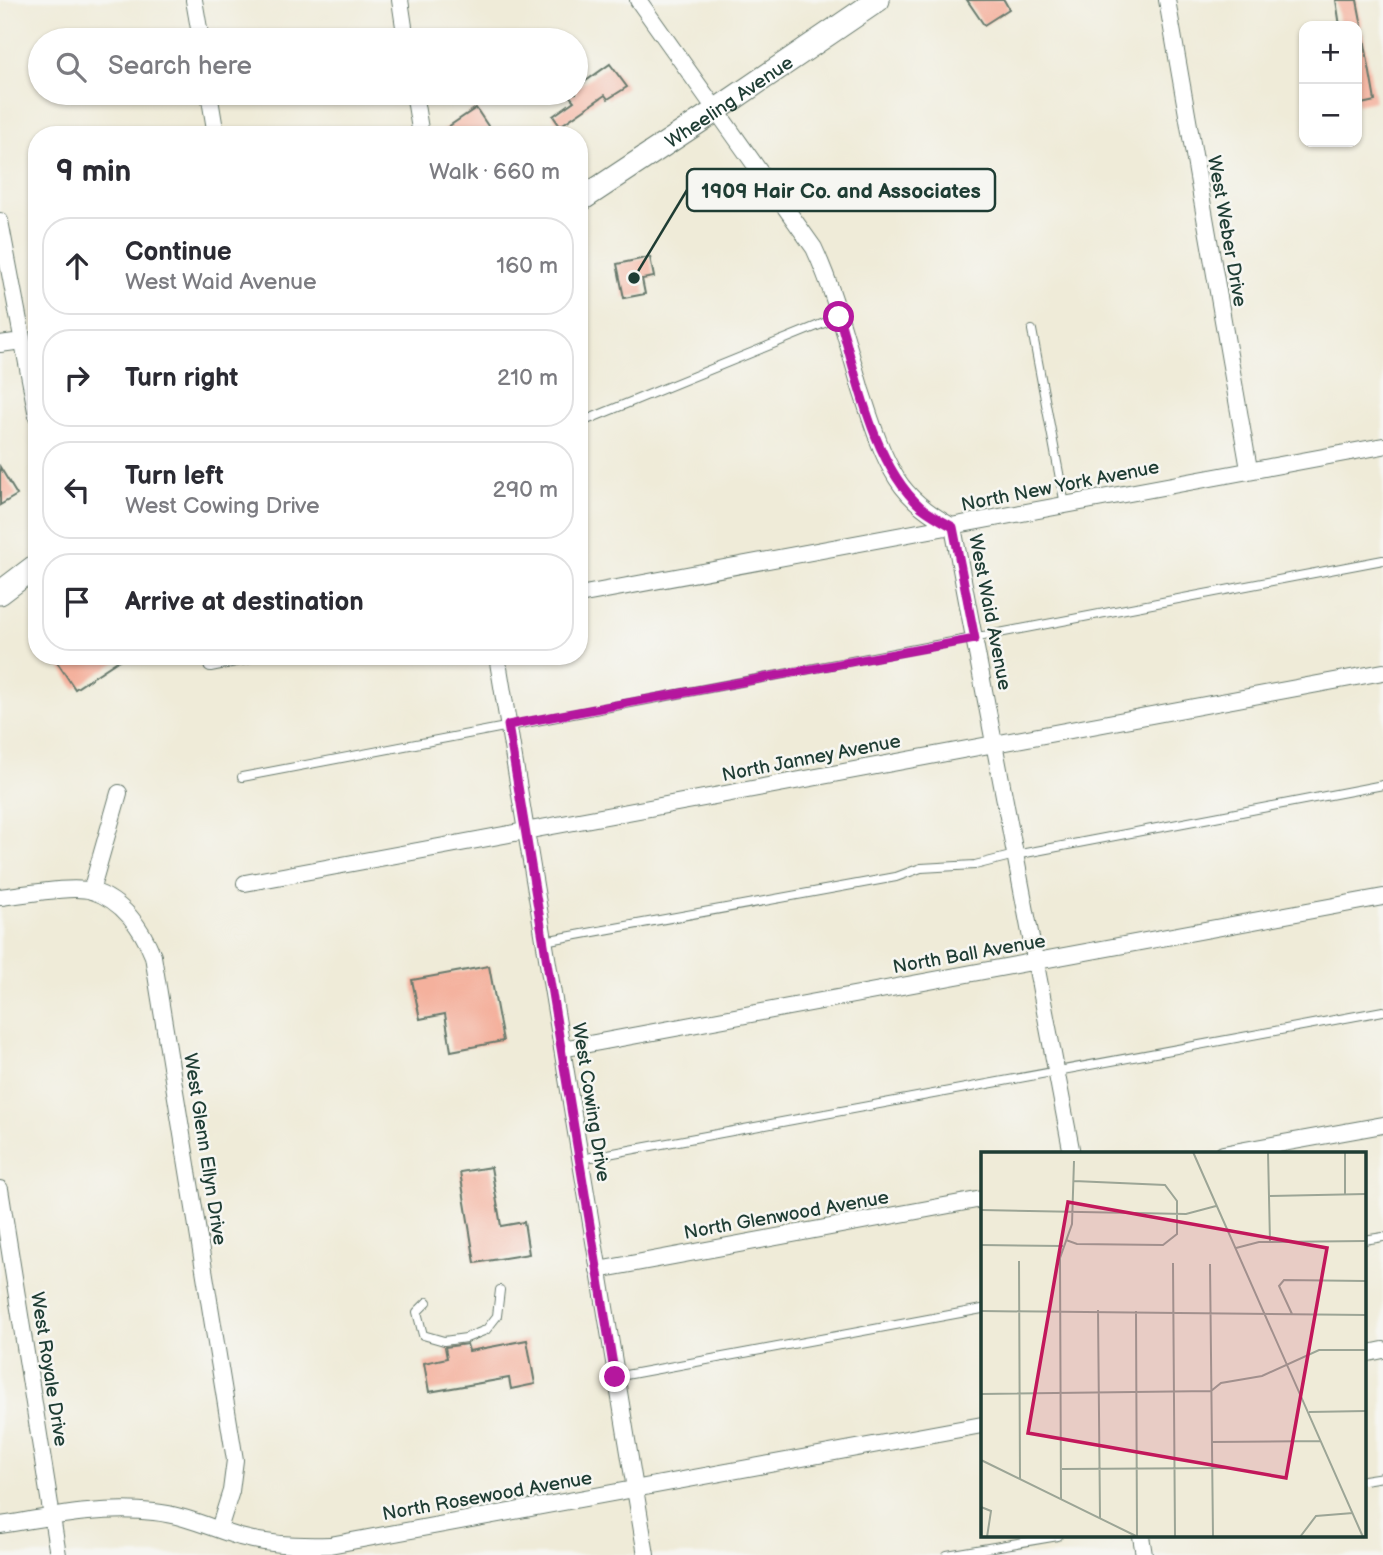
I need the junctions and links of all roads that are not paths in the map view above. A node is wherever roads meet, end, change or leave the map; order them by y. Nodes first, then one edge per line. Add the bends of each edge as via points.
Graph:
1 (194, 0) edge
2 (400, 0) edge
3 (638, 0) edge
4 (878, 0) edge
5 (1167, 0) edge
6 (199, 28) edge
7 (404, 28) edge
8 (211, 105) edge
9 (416, 105) edge
10 (715, 111) junction
11 (214, 126) edge
12 (420, 126) edge
13 (588, 195) edge
14 (0, 221) edge
15 (839, 317) junction
16 (1032, 330) dead end
17 (22, 341) junction
18 (0, 344) edge
19 (28, 371) edge
20 (588, 419) edge
21 (1383, 446) edge
22 (1249, 469) junction
23 (1065, 505) junction
24 (953, 527) junction
25 (1383, 560) edge
26 (28, 572) edge
27 (0, 593) edge
28 (588, 593) edge
29 (975, 639) junction
30 (498, 665) edge
31 (1383, 671) edge
32 (508, 725) junction
33 (995, 744) junction
34 (242, 777) dead end
35 (1383, 785) edge
36 (119, 793) dead end
37 (526, 832) junction
38 (1015, 855) junction
39 (246, 883) dead end
40 (91, 891) junction
41 (0, 897) edge
42 (1383, 897) edge
43 (544, 941) junction
44 (1035, 962) junction
45 (1383, 1011) edge
46 (562, 1049) junction
47 (1056, 1072) junction
48 (1383, 1125) edge
49 (1072, 1152) edge
50 (1234, 1152) edge
51 (580, 1159) junction
52 (0, 1189) edge
53 (981, 1199) edge
54 (598, 1270) junction
55 (500, 1290) dead end
56 (427, 1303) dead end
57 (981, 1309) edge
58 (615, 1377) junction
59 (981, 1425) edge
60 (634, 1490) junction
61 (52, 1517) junction
62 (0, 1525) edge
63 (219, 1529) junction
64 (1046, 1538) edge
65 (256, 1548) edge
66 (58, 1555) edge
67 (646, 1555) edge
68 (947, 1555) edge

1 - 6 street
2 - 7 street
3 - 10 street, West Waid Avenue
4 - 10 main road, Wheeling Avenue
5 - 22 street, West Weber Drive
8 - 11 street
9 - 12 street
10 - 13 main road, Wheeling Avenue
10 - 15 street, West Waid Avenue via 814,248
14 - 17 street
15 - 20 lane
15 - 24 street, West Waid Avenue via 873,427 897,479 921,507
16 - 23 lane
17 - 18 street
17 - 19 street
21 - 22 street, North New York Avenue
22 - 23 street, North New York Avenue
23 - 24 street, North New York Avenue
24 - 28 street, North New York Avenue
24 - 29 street, West Waid Avenue
25 - 29 lane
26 - 27 main road
29 - 32 lane
29 - 33 street, West Waid Avenue
30 - 32 street, West Cowing Drive
31 - 33 street, North Janney Avenue
32 - 34 lane
32 - 37 street, West Cowing Drive
33 - 37 street, North Janney Avenue
33 - 38 street, West Waid Avenue
35 - 38 lane
36 - 40 street
37 - 39 street, North Janney Avenue
37 - 43 street, West Cowing Drive
38 - 43 lane via 975,865 921,868 896,877
38 - 44 street, West Waid Avenue
40 - 41 street
40 - 63 street, West Glenn Ellyn Drive via 135,921 148,942 156,971 235,1460
42 - 44 street, North Ball Avenue
43 - 46 street, West Cowing Drive
44 - 46 street, North Ball Avenue
44 - 47 street, West Waid Avenue
45 - 47 lane
46 - 51 street, West Cowing Drive
47 - 49 street, West Waid Avenue
47 - 51 lane
48 - 50 street
51 - 54 street, West Cowing Drive
52 - 61 street, West Royale Drive
53 - 54 street, North Glenwood Avenue
54 - 58 street, West Cowing Drive
55 - 56 lane via 497,1316 485,1330 466,1338 444,1341 423,1335 416,1312
57 - 58 lane
58 - 60 street, West Cowing Drive
59 - 60 street, North Rosewood Avenue
60 - 65 street, North Rosewood Avenue via 330,1545
60 - 67 street, West Cowing Drive
61 - 62 street, North Rosewood Avenue
61 - 63 street, North Rosewood Avenue via 79,1512 154,1512
61 - 66 street, West Royale Drive
63 - 65 street, North Rosewood Avenue
64 - 68 lane

